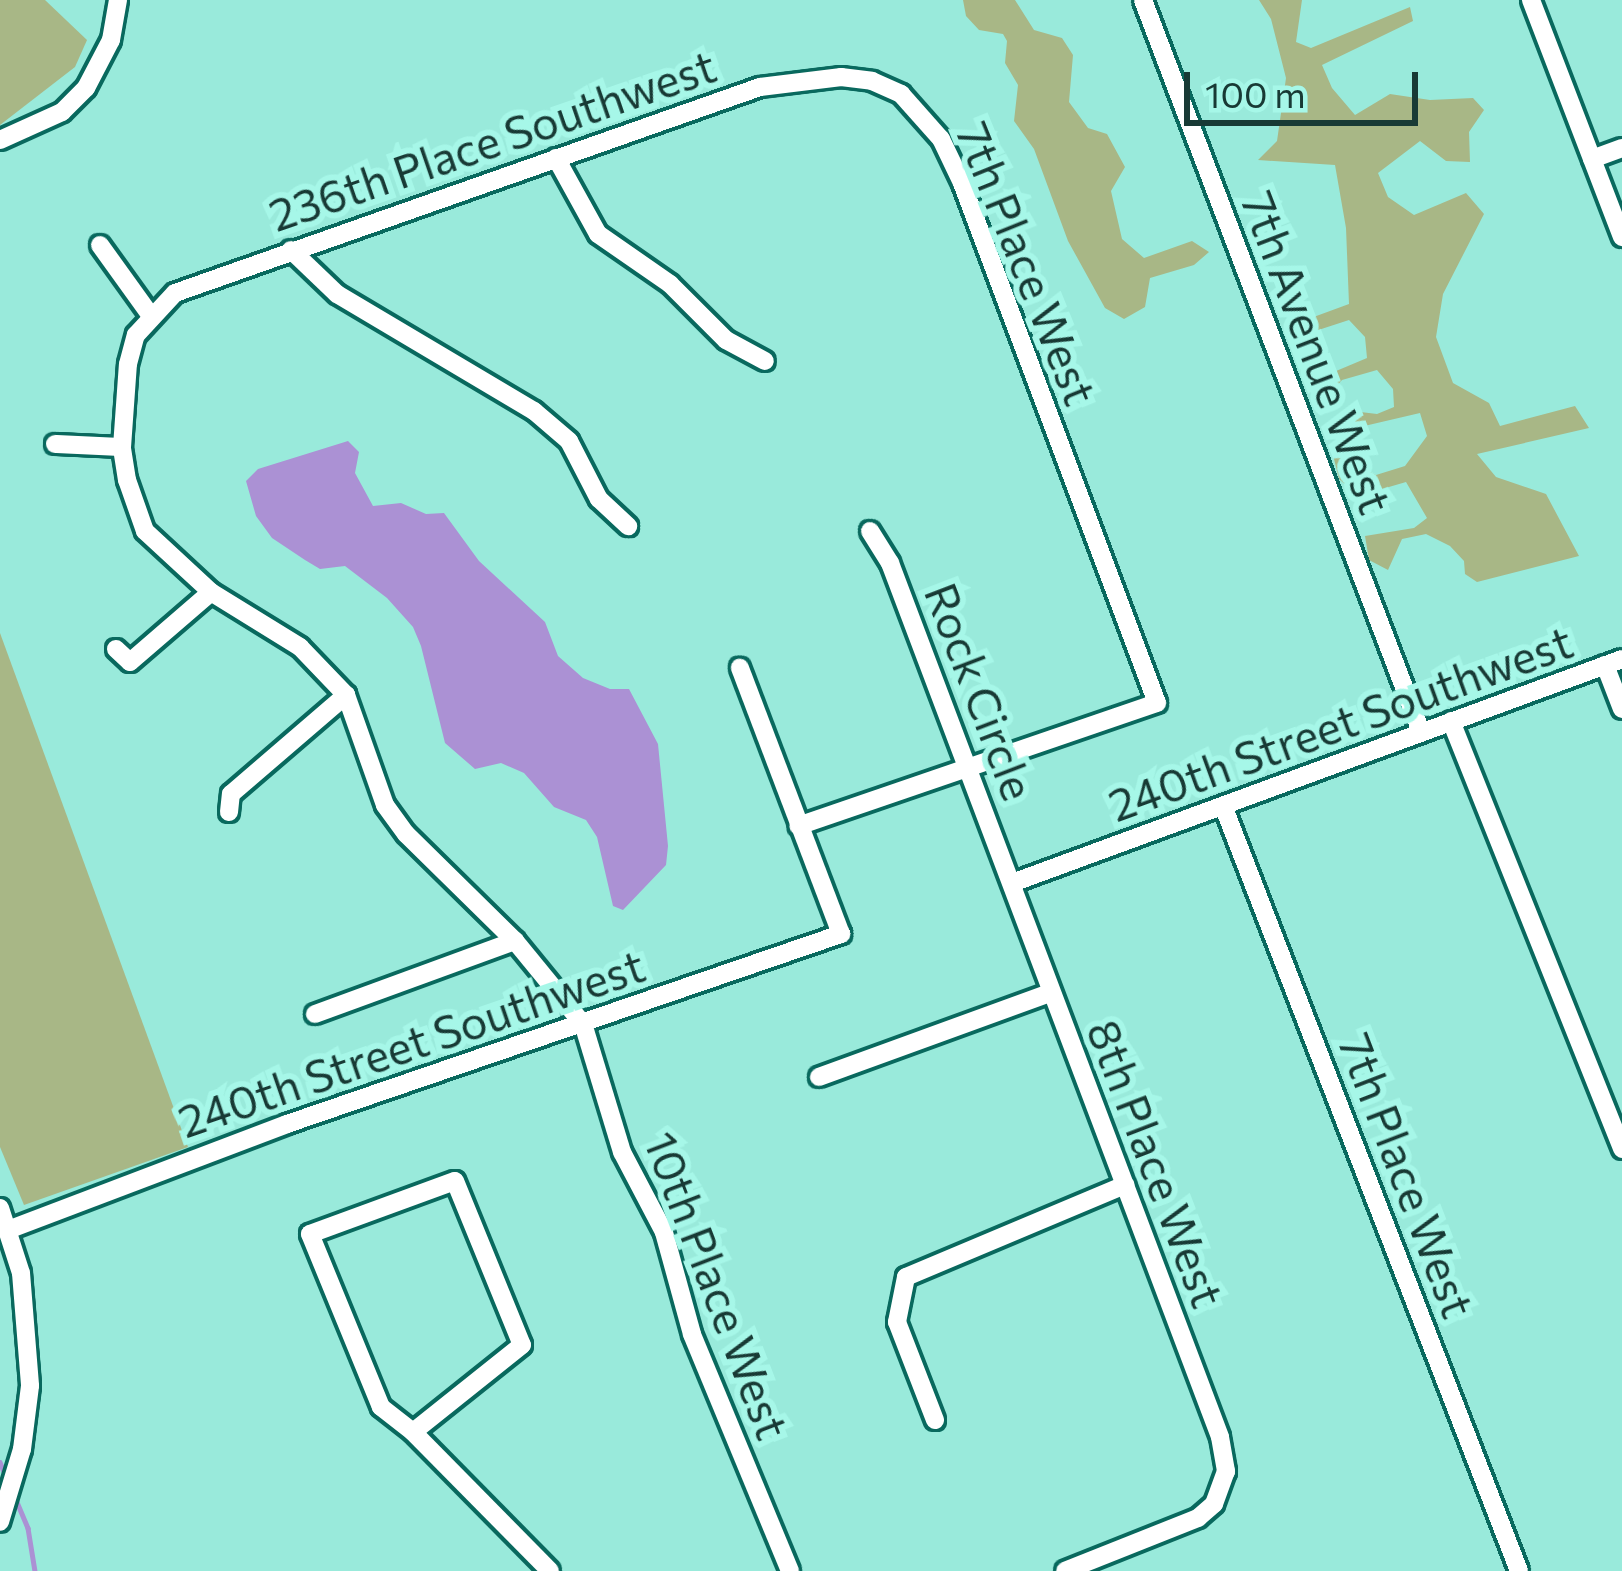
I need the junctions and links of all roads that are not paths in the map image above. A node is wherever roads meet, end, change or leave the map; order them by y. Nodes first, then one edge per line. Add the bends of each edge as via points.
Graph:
1 (118, 0) edge
2 (1143, 0) edge
3 (1531, 0) edge
4 (872, 82) joint
5 (0, 140) edge
6 (1622, 148) edge
7 (556, 158) junction
8 (1592, 159) junction
9 (1622, 238) edge
10 (100, 245) dead end
11 (291, 250) junction
12 (151, 316) junction
13 (765, 361) dead end
14 (55, 444) dead end
15 (122, 447) junction
16 (628, 526) dead end
17 (870, 531) dead end
18 (211, 592) junction
19 (116, 649) dead end
20 (1614, 662) edge
21 (740, 668) dead end
22 (346, 695) junction
23 (1622, 709) edge
24 (1451, 721) junction
25 (1421, 732) junction
26 (968, 766) junction
27 (1223, 808) junction
28 (229, 812) dead end
29 (798, 826) junction
30 (1012, 883) junction
31 (514, 941) junction
32 (1050, 993) junction
33 (316, 1014) dead end
34 (583, 1024) junction
35 (819, 1077) dead end
36 (1622, 1149) edge
37 (1125, 1185) junction
38 (0, 1208) edge
39 (8, 1230) junction
40 (935, 1420) dead end
41 (413, 1432) junction
42 (0, 1522) edge
43 (1107, 1563) edge
44 (550, 1571) edge
45 (790, 1571) edge
46 (1065, 1571) edge
47 (1519, 1571) edge

1 - 5 street via 111,40 86,88 62,112
2 - 25 street, 7th Avenue West
3 - 8 street
4 - 7 street, 236th Place Southwest via 805,78 760,87
4 - 26 street, 7th Place West via 923,113 962,183 1156,703
6 - 8 street
7 - 11 street, 236th Place Southwest
7 - 13 street via 598,234 670,284 726,340
8 - 9 street
10 - 12 street
11 - 12 street, 236th Place Southwest via 175,293
11 - 16 street via 337,294 533,410 568,441 599,499
12 - 15 street via 128,364
14 - 15 street
15 - 18 street via 145,531
17 - 26 street, Rock Circle via 890,562
18 - 19 street via 130,662
18 - 22 street via 300,647
20 - 23 street
20 - 24 street, 240th Street Southwest
21 - 29 street
22 - 28 street via 231,794
22 - 31 street via 396,820
24 - 25 street, 240th Street Southwest
24 - 36 street
25 - 27 street, 240th Street Southwest
26 - 29 street
26 - 30 street, Rock Circle
27 - 30 street, 240th Street Southwest
27 - 47 street, 7th Place West
29 - 34 street, 240th Street Southwest via 841,934
30 - 32 street, 8th Place West
31 - 33 street
31 - 34 street
32 - 35 street
32 - 37 street, 8th Place West
34 - 39 street, 240th Street Southwest
34 - 45 street, 10th Place West via 622,1152 664,1232 692,1334
37 - 40 street via 906,1277 897,1322
37 - 43 street, 8th Place West via 1226,1471 1214,1504 1198,1518
38 - 39 street
39 - 42 street via 29,1319 30,1386
41 - 41 street via 381,1406 310,1234 455,1181 522,1345
41 - 44 street
43 - 46 street

